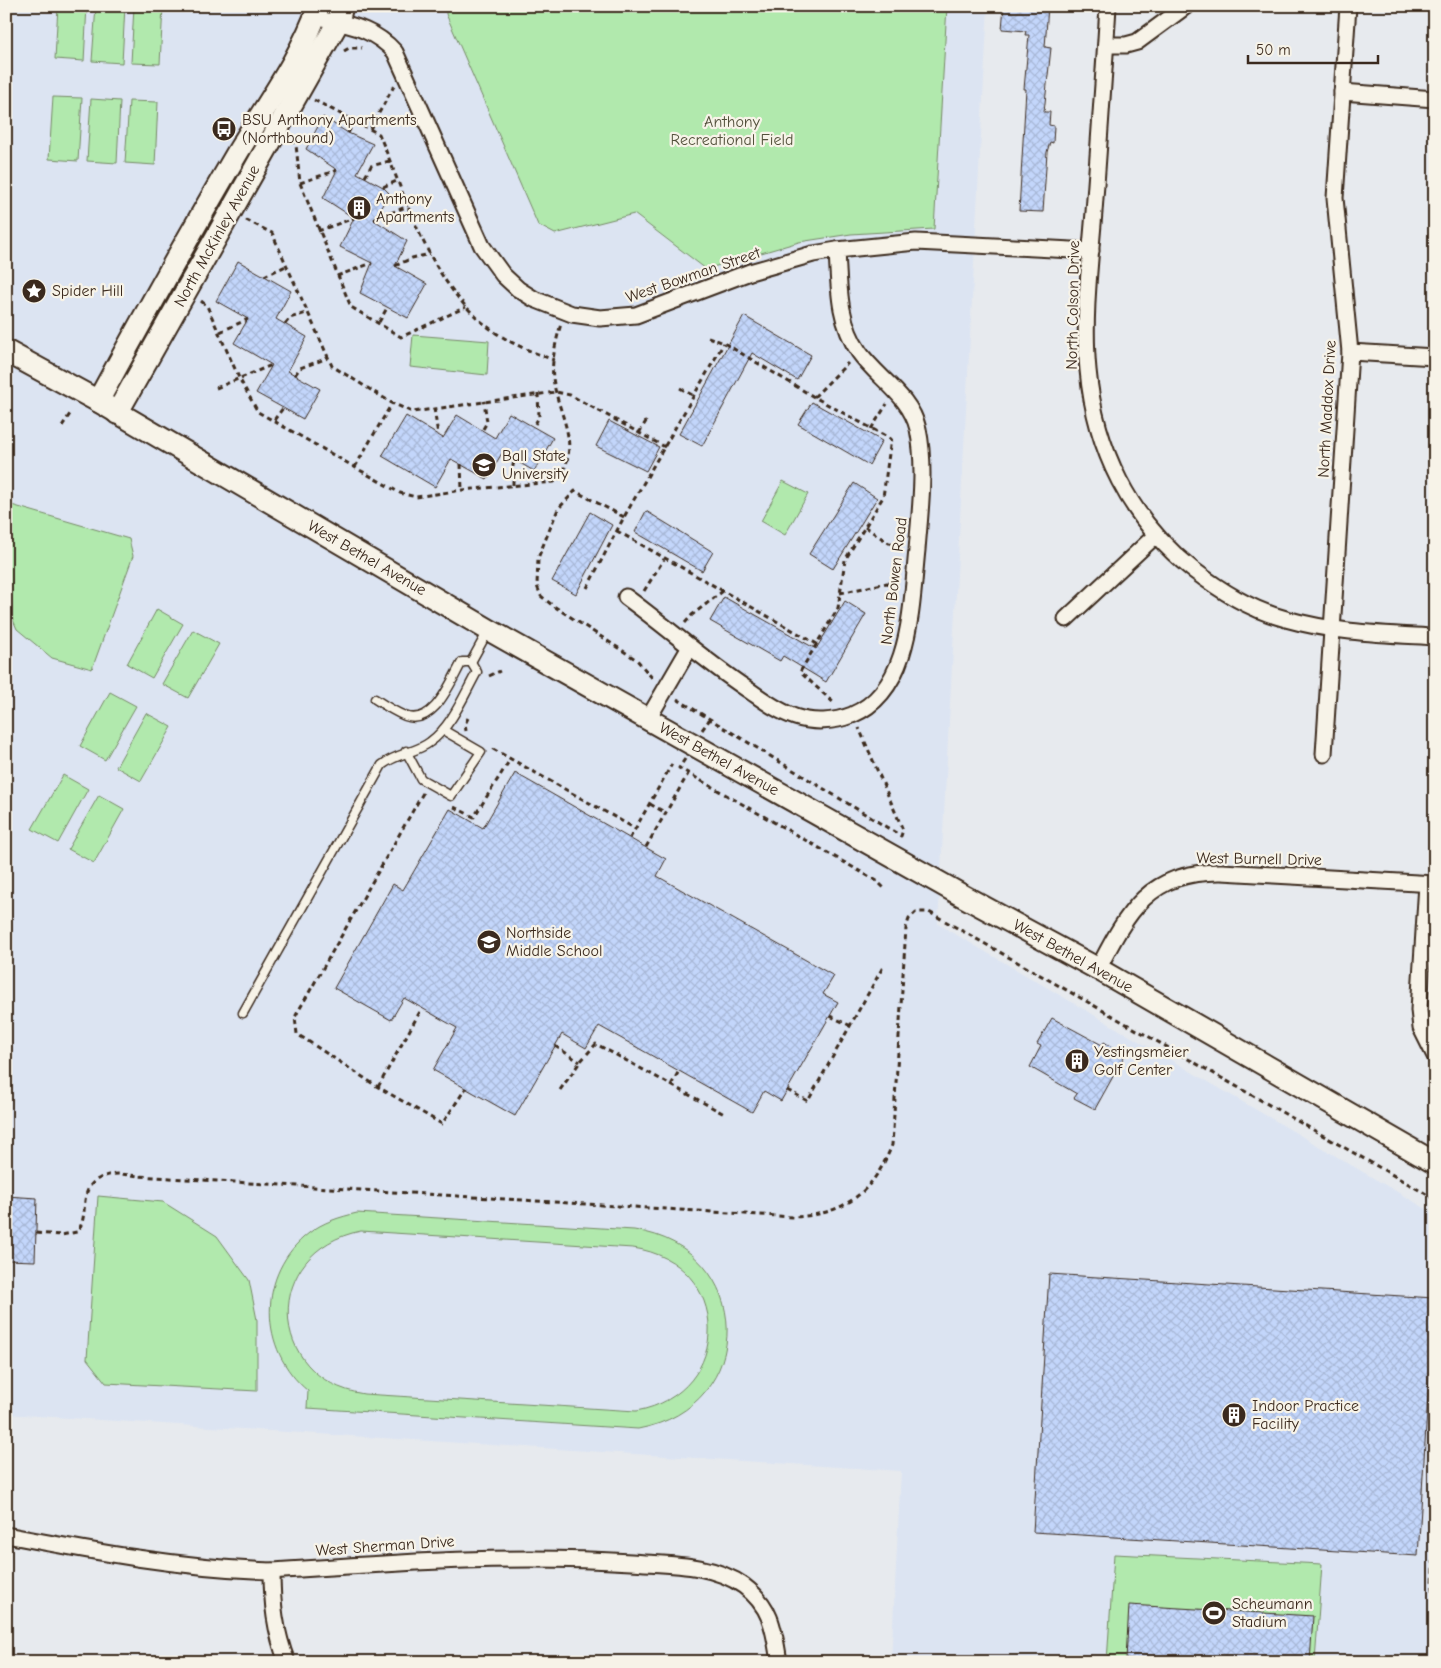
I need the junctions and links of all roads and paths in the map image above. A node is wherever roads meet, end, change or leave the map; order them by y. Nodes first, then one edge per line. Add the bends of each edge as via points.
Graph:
1 (1108, 6) edge
2 (1186, 6) edge
3 (1348, 6) edge
4 (317, 12) edge
5 (340, 14) edge
6 (1106, 45) junction
7 (370, 49) dead end
8 (338, 56) dead end
9 (316, 91) dead end
10 (400, 91) dead end
11 (1342, 92) junction
12 (312, 99) junction
13 (1435, 99) edge
14 (308, 106) dead end
15 (354, 122) junction
16 (370, 129) junction
17 (348, 133) dead end
18 (288, 145) dead end
19 (390, 161) junction
20 (337, 170) dead end
21 (365, 177) dead end
22 (399, 180) junction
23 (300, 183) junction
24 (383, 187) dead end
25 (408, 206) junction
26 (237, 215) dead end
27 (354, 218) dead end
28 (374, 220) dead end
29 (318, 230) junction
30 (837, 250) junction
31 (1091, 251) junction
32 (430, 254) junction
33 (372, 263) dead end
34 (286, 266) junction
35 (395, 266) dead end
36 (264, 276) dead end
37 (337, 276) junction
38 (194, 296) dead end
39 (466, 307) junction
40 (387, 308) dead end
41 (564, 312) junction
42 (306, 313) junction
43 (248, 319) dead end
44 (379, 322) junction
45 (285, 324) dead end
46 (220, 332) junction
47 (708, 337) dead end
48 (724, 343) junction
49 (6, 351) edge
50 (859, 352) junction
51 (1350, 352) junction
52 (1435, 357) edge
53 (328, 358) junction
54 (554, 360) junction
55 (272, 365) dead end
56 (295, 376) dead end
57 (239, 378) junction
58 (216, 388) dead end
59 (680, 388) dead end
60 (556, 392) junction
61 (538, 394) junction
62 (899, 394) junction
63 (694, 396) junction
64 (814, 397) junction
65 (98, 401) junction
66 (484, 401) junction
67 (392, 403) junction
68 (282, 408) dead end
69 (434, 408) junction
70 (117, 413) junction
71 (70, 414) dead end
72 (648, 418) dead end
73 (274, 420) junction
74 (535, 424) dead end
75 (62, 426) dead end
76 (870, 429) junction
77 (483, 430) dead end
78 (640, 433) junction
79 (438, 435) dead end
80 (665, 447) junction
81 (515, 460) dead end
82 (461, 464) dead end
83 (355, 467) junction
84 (513, 485) junction
85 (462, 490) junction
86 (624, 517) junction
87 (865, 527) junction
88 (617, 531) junction
89 (1155, 536) junction
90 (917, 546) junction
91 (664, 559) junction
92 (913, 585) junction
93 (587, 588) dead end
94 (723, 591) junction
95 (840, 593) junction
96 (631, 600) joint
97 (1066, 619) dead end
98 (489, 630) junction
99 (1331, 630) junction
100 (676, 636) junction
101 (1435, 637) edge
102 (817, 644) junction
103 (690, 647) junction
104 (471, 662) junction
105 (500, 671) dead end
106 (485, 684) dead end
107 (665, 691) junction
108 (375, 699) dead end
109 (469, 716) dead end
110 (849, 716) junction
111 (648, 719) junction
112 (443, 730) junction
113 (467, 735) dead end
114 (484, 744) dead end
115 (406, 751) junction
116 (1324, 754) dead end
117 (511, 758) junction
118 (672, 764) dead end
119 (679, 768) dead end
120 (688, 774) junction
121 (432, 795) dead end
122 (449, 804) dead end
123 (650, 804) junction
124 (666, 813) junction
125 (636, 829) junction
126 (630, 838) dead end
127 (646, 847) dead end
128 (1431, 884) edge
129 (886, 890) dead end
130 (883, 967) dead end
131 (1098, 969) junction
132 (422, 1008) dead end
133 (243, 1013) dead end
134 (830, 1016) dead end
135 (851, 1026) junction
136 (555, 1046) dead end
137 (1435, 1056) edge
138 (580, 1062) junction
139 (680, 1071) dead end
140 (671, 1085) junction
141 (378, 1087) junction
142 (466, 1088) dead end
143 (560, 1090) dead end
144 (787, 1090) dead end
145 (726, 1115) dead end
146 (1435, 1163) edge
147 (1435, 1199) edge
148 (36, 1233) dead end
149 (1435, 1532) edge
150 (6, 1535) edge
151 (272, 1571) junction
152 (1435, 1599) edge
153 (287, 1662) edge
154 (779, 1662) edge

1 - 6 street, North Colson Drive
2 - 6 street via 1136,42
3 - 11 street, North Maddox Drive
4 - 5 street, West Bowman Street
4 - 65 main road, North McKinley Avenue via 301,50 172,264
5 - 41 street, West Bowman Street via 388,44 395,52 482,246 503,275 518,289
5 - 70 main road, North McKinley Avenue
6 - 31 street, North Colson Drive
7 - 8 path via 349,48
9 - 12 path
10 - 16 path via 396,83
11 - 13 street
11 - 51 street, North Maddox Drive via 1335,208
12 - 14 path
12 - 15 path
15 - 16 path
15 - 17 path
16 - 19 path via 379,134
18 - 23 path via 293,138
19 - 21 path via 371,166
19 - 22 path
20 - 23 path
22 - 24 path
22 - 25 path
23 - 29 path
25 - 28 path
25 - 32 path
26 - 34 path via 272,233
27 - 29 path
29 - 37 path
30 - 31 street, West Bowman Street via 916,242
30 - 41 street, West Bowman Street via 750,272 636,315 600,318
30 - 50 street, North Bowen Road via 841,310
31 - 89 street, North Colson Drive via 1087,337 1092,400 1108,458 1125,493
32 - 35 path
32 - 39 path
33 - 37 path
34 - 36 path
34 - 42 path
37 - 44 path via 351,307
38 - 46 path via 208,306
39 - 44 path via 401,336
39 - 54 path via 512,343
40 - 44 path
41 - 54 path
42 - 45 path via 290,318
42 - 53 path
43 - 46 path
46 - 57 path
47 - 48 path
48 - 63 path
48 - 64 path
49 - 65 main road, West Bethel Avenue
50 - 62 street, North Bowen Road
50 - 64 path
51 - 52 street
51 - 99 street, North Maddox Drive
53 - 56 path via 300,368
53 - 67 path via 332,366
54 - 60 path
55 - 57 path
57 - 58 path
57 - 73 path via 258,412
59 - 63 path
60 - 61 path
60 - 78 path via 570,395
60 - 84 path via 570,440 565,470 554,482
61 - 66 path
61 - 74 path via 539,417
62 - 76 path via 883,407
62 - 90 street, North Bowen Road via 914,417 918,430 921,478
63 - 80 path
64 - 76 path
65 - 70 main road, West Bethel Avenue
66 - 69 path
66 - 77 path via 487,422
67 - 69 path via 412,412
67 - 83 path
68 - 73 path
69 - 79 path
70 - 98 main road, West Bethel Avenue
71 - 75 path
72 - 78 path
73 - 83 path
76 - 87 path via 891,439 883,497
78 - 80 path
80 - 86 path
81 - 84 path
82 - 85 path
83 - 85 path via 408,497
84 - 85 path
86 - 88 path
86 - 107 path via 575,491 558,509 538,558 537,586 541,596 552,605 637,660
87 - 90 path via 889,543
87 - 95 path via 845,560
88 - 91 path
88 - 93 path
89 - 97 street
89 - 99 street, North Colson Drive via 1208,581 1244,603 1285,619
90 - 92 street, North Bowen Road
91 - 94 path
91 - 96 path
92 - 95 path via 887,584
92 - 110 street, North Bowen Road via 903,652 896,670 874,702
94 - 100 path via 692,615
94 - 102 path
95 - 102 path via 838,608
96 - 100 street, North Bowen Road
98 - 104 lane
98 - 111 main road, West Bethel Avenue
99 - 101 street, North Colson Drive
99 - 116 street, North Maddox Drive
100 - 103 street, North Bowen Road
102 - 110 path via 800,672
103 - 107 street
103 - 110 street, North Bowen Road via 784,713 821,721
104 - 108 lane via 462,662 432,711 421,718 407,717
104 - 112 lane via 477,672
105 - 106 path via 489,676
107 - 110 path via 901,836 903,830 857,724
107 - 111 street
109 - 113 path via 465,724
111 - 131 main road, West Bethel Avenue
112 - 115 lane via 429,744
112 - 115 lane via 481,752 451,796 421,778
114 - 117 path
115 - 133 lane via 392,756 382,765
117 - 122 path via 474,817
117 - 125 path
118 - 123 path
119 - 120 path
120 - 124 path
120 - 129 path via 877,881
121 - 141 path via 424,791 296,1018 297,1034
123 - 124 path
123 - 125 path
124 - 127 path
125 - 126 path
128 - 131 street, West Burnell Drive via 1222,872 1178,877 1157,886 1127,916
128 - 137 street via 1419,1010 1421,1028
130 - 135 path
131 - 146 main road, West Bethel Avenue
132 - 141 path
134 - 135 path
135 - 144 path via 808,1101
136 - 138 path
138 - 140 path via 596,1044
138 - 143 path
139 - 140 path
140 - 145 path
141 - 142 path via 442,1124
147 - 148 path via 929,912 916,912 906,928 892,1146 878,1175 862,1194 817,1216 792,1217 110,1173 87,1188 82,1225 76,1232 62,1235
149 - 152 path via 1432,1584
150 - 151 street, West Sherman Drive via 111,1555
151 - 153 street via 273,1612
151 - 154 street, West Sherman Drive via 517,1557 698,1568 743,1585 758,1599 773,1623

